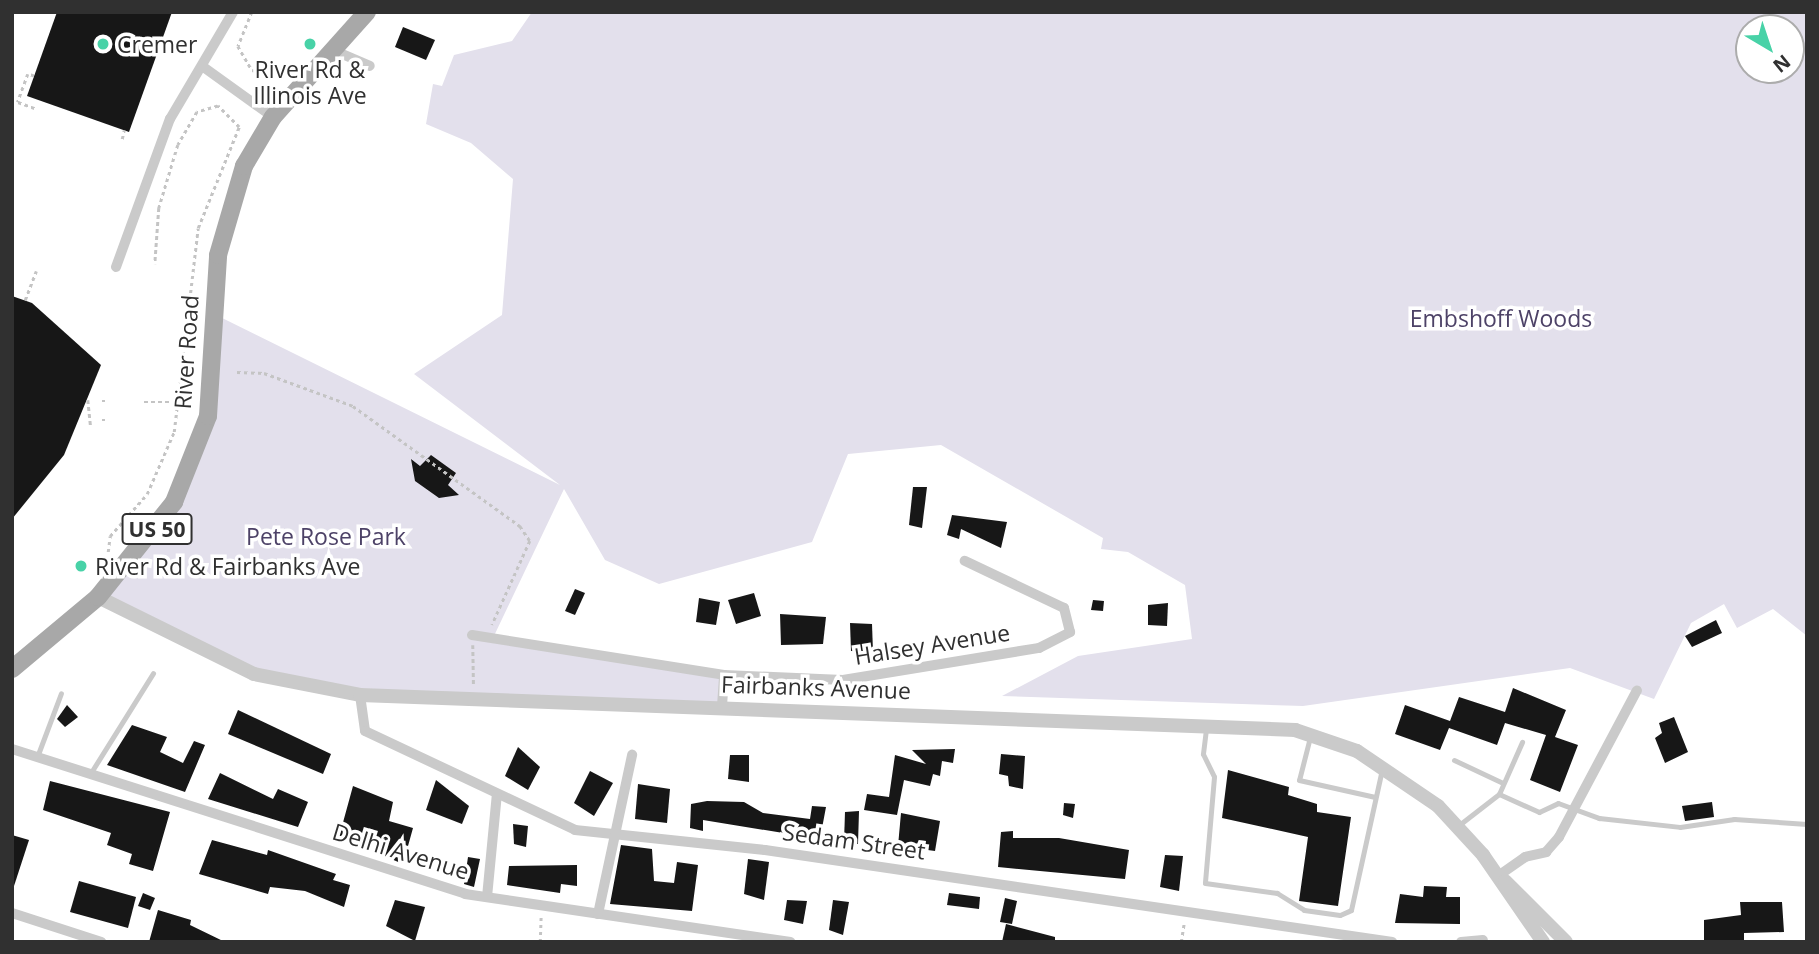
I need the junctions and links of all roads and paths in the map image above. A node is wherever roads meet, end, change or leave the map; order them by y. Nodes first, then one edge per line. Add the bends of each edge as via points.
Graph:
1 (233, 12) edge
2 (252, 12) edge
3 (367, 12) edge
4 (333, 50) junction
5 (202, 66) junction
6 (370, 66) dead end
7 (276, 75) dead end
8 (34, 76) dead end
9 (37, 109) dead end
10 (272, 117) junction
11 (124, 130) dead end
12 (122, 139) dead end
13 (155, 264) dead end
14 (116, 267) dead end
15 (36, 271) dead end
16 (25, 300) dead end
17 (237, 372) dead end
18 (88, 400) dead end
19 (144, 401) dead end
20 (180, 402) junction
21 (91, 427) dead end
22 (108, 552) dead end
23 (965, 561) dead end
24 (98, 597) junction
25 (472, 635) joint
26 (489, 638) junction
27 (12, 668) edge
28 (153, 673) dead end
29 (724, 675) junction
30 (474, 681) dead end
31 (1637, 690) dead end
32 (61, 693) dead end
33 (360, 695) junction
34 (722, 706) junction
35 (1207, 723) junction
36 (1310, 734) junction
37 (1522, 742) dead end
38 (12, 749) edge
39 (632, 755) dead end
40 (37, 757) junction
41 (1454, 760) dead end
42 (1382, 765) junction
43 (90, 774) junction
44 (1503, 783) junction
45 (497, 794) junction
46 (1499, 794) junction
47 (1375, 797) junction
48 (1574, 809) junction
49 (1807, 824) edge
50 (1459, 825) junction
51 (613, 833) junction
52 (1498, 876) junction
53 (487, 897) junction
54 (542, 905) junction
55 (1187, 911) junction
56 (12, 913) edge
57 (598, 914) junction
58 (1483, 940) edge
59 (101, 942) edge
60 (540, 942) edge
61 (790, 942) edge
62 (1181, 942) edge
63 (1392, 942) edge
64 (1461, 942) edge
65 (1543, 942) edge
66 (1566, 942) edge

1 - 5 street
2 - 7 path via 238,46 253,70
3 - 4 main road, River Road / US 50
4 - 6 street
4 - 10 main road, River Road / US 50
5 - 10 street
5 - 14 street via 170,119
8 - 9 path via 28,74 18,102
10 - 24 main road, River Road / US 50 via 244,166 220,245 208,416 191,466 156,530
11 - 12 path
13 - 20 path via 159,208 177,145 197,112 218,106 239,127 198,228
15 - 16 path
17 - 26 path via 264,373 353,406 520,526 530,541
18 - 21 path
19 - 20 path
20 - 22 path via 163,462 147,494 110,536
23 - 29 street, Halsey Avenue via 1061,606 1071,617 1070,632 1039,648 875,677
24 - 27 main road, River Road / US 50
24 - 33 street, Fairbanks Avenue via 254,674
25 - 26 street, Halsey Avenue
25 - 30 path
26 - 29 street, Halsey Avenue
28 - 43 lane
29 - 34 street
31 - 48 street
32 - 40 lane
33 - 34 street, Fairbanks Avenue
33 - 45 street, Sedam Street via 365,731
34 - 35 street, Fairbanks Avenue
35 - 36 street, Fairbanks Avenue
35 - 47 lane via 1203,754 1214,777 1205,883 1276,893 1304,910 1340,915 1351,910
36 - 42 street, Fairbanks Avenue
36 - 47 lane via 1299,780
37 - 44 lane
38 - 40 street, Delhi Avenue
39 - 51 street
40 - 43 street, Delhi Avenue
41 - 44 lane
42 - 47 lane
42 - 50 street, Fairbanks Avenue
43 - 53 street, Delhi Avenue
44 - 46 lane
45 - 51 street, Sedam Street via 565,827
45 - 53 street
46 - 48 lane via 1539,812 1558,803
46 - 50 lane
48 - 49 lane via 1680,827 1734,819
48 - 52 street via 1546,852 1525,857
50 - 52 street, Fairbanks Avenue
51 - 55 street, Sedam Street
51 - 57 street
52 - 65 street, Fairbanks Avenue
52 - 66 street, Fairbanks Avenue
53 - 54 street, Delhi Avenue
54 - 57 street, Delhi Avenue
54 - 60 path
55 - 62 path
55 - 63 street, Sedam Street
56 - 59 street
57 - 61 street, Delhi Avenue
58 - 64 street

